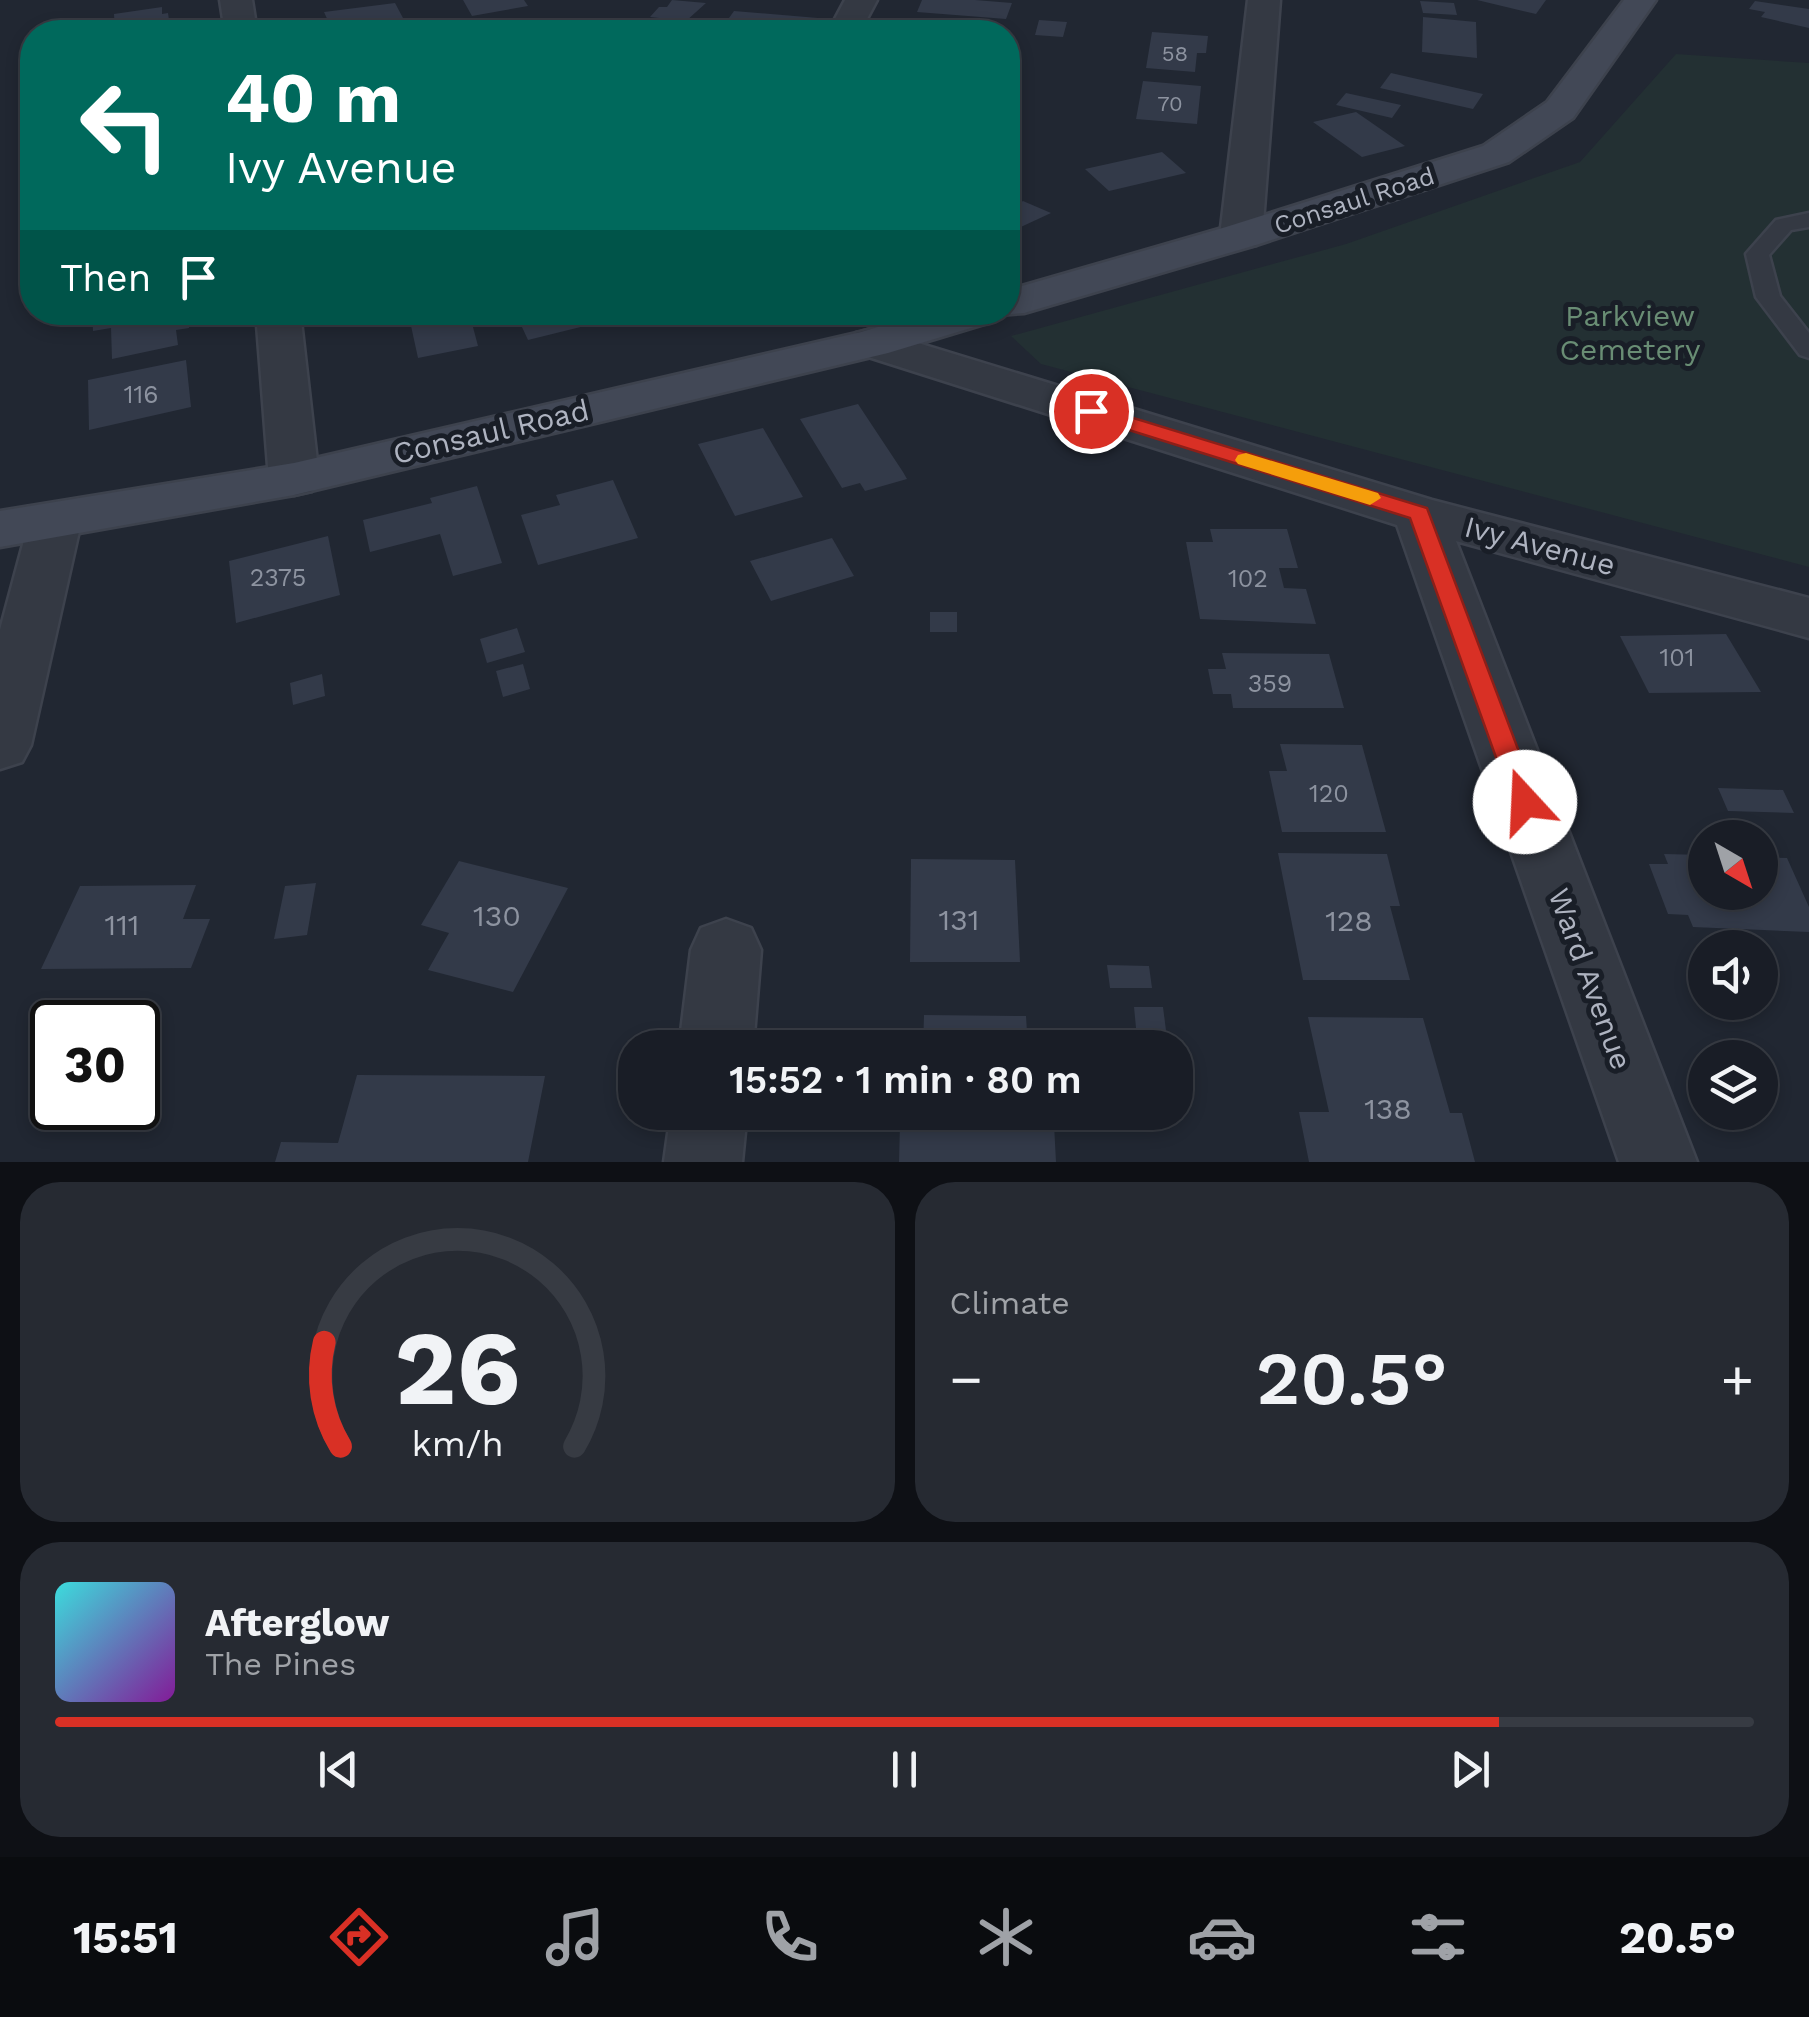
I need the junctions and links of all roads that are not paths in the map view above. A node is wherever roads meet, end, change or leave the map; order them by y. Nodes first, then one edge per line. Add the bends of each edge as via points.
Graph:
1 (1264, 0) edge
2 (1640, 0) edge
3 (1809, 220) edge
4 (1241, 236) junction
5 (1020, 300) edge
6 (279, 325) edge
7 (934, 325) edge
8 (872, 343) junction
9 (1809, 350) edge
10 (294, 479) junction
11 (1419, 514) junction
12 (55, 522) junction
13 (0, 529) edge
14 (1809, 618) edge
15 (0, 745) edge
16 (726, 950) dead end
17 (718, 1030) edge
18 (706, 1130) edge
19 (703, 1162) edge
20 (1658, 1162) edge

1 - 4 street
2 - 4 street, Consaul Road via 1560,110 1496,154
3 - 9 lane via 1784,225 1758,254 1768,297
4 - 5 street, Consaul Road
6 - 10 street
7 - 8 street, Consaul Road
8 - 10 street, Consaul Road
8 - 11 street, Ivy Avenue
10 - 12 street, Consaul Road
11 - 14 street, Ivy Avenue
11 - 20 street, Ward Avenue
12 - 13 street, Consaul Road
12 - 15 street
16 - 17 street
18 - 19 street

